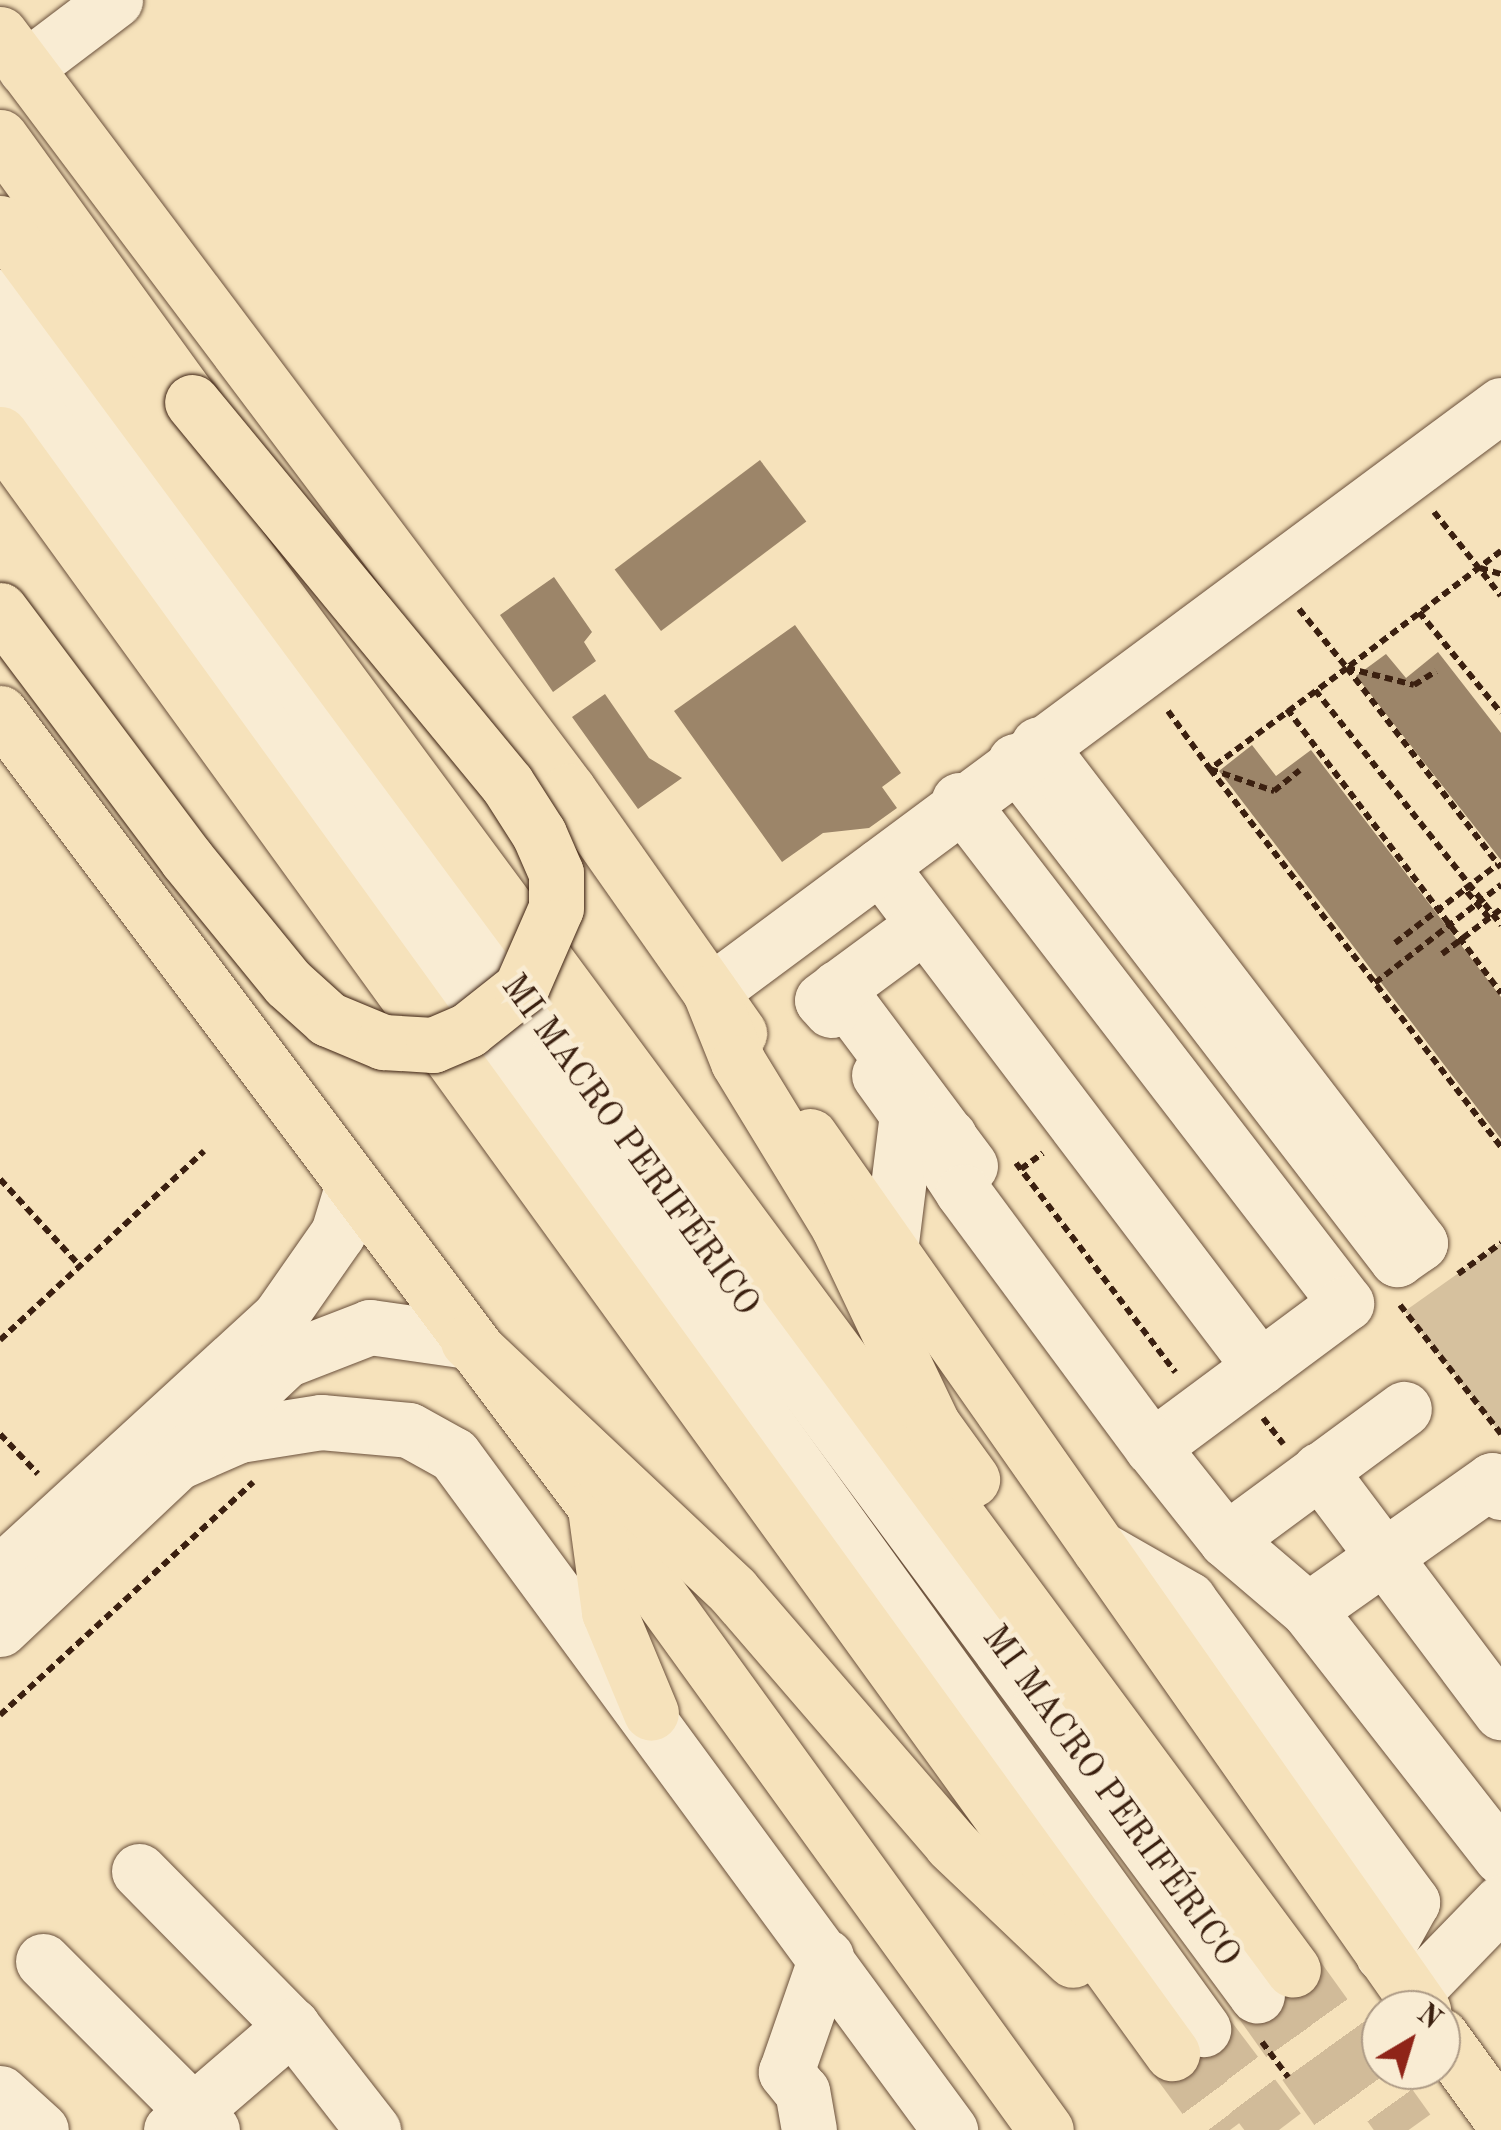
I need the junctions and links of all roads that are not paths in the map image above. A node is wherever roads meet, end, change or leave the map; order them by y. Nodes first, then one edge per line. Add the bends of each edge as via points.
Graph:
1 (11, 0) edge
2 (115, 0) edge
3 (8, 45) edge
4 (0, 137) edge
5 (0, 223) edge
6 (0, 297) edge
7 (0, 362) edge
8 (1501, 405) edge
9 (0, 434) edge
10 (0, 610) edge
11 (0, 714) edge
12 (1026, 753) junction
13 (951, 806) junction
14 (871, 873) junction
15 (913, 934) junction
16 (710, 992) junction
17 (829, 994) junction
18 (352, 1188) junction
19 (890, 1251) junction
20 (468, 1340) junction
21 (250, 1367) junction
22 (1198, 1398) junction
23 (1404, 1409) dead end
24 (173, 1464) junction
25 (1319, 1470) junction
26 (1501, 1492) edge
27 (594, 1505) junction
28 (1226, 1540) junction
29 (1385, 1558) junction
30 (0, 1573) edge
31 (1308, 1610) junction
32 (0, 1629) edge
33 (1501, 1712) edge
34 (651, 1714) junction
35 (1501, 1858) edge
36 (139, 1871) dead end
37 (1501, 1902) edge
38 (826, 1957) junction
39 (44, 1961) dead end
40 (1275, 1983) junction
41 (1409, 1990) edge
42 (1423, 1990) edge
43 (292, 2026) junction
44 (1187, 2041) junction
45 (1461, 2063) edge
46 (0, 2092) edge
47 (1501, 2119) edge
48 (193, 2122) edge
49 (41, 2130) edge
50 (374, 2130) edge
51 (809, 2130) edge
52 (950, 2130) edge
53 (1046, 2130) edge

1 - 3 street
2 - 3 street
3 - 16 main road via 569,791
4 - 10 main road, bridge via 192,402 508,784 540,834 556,874 556,908 521,988 468,1030 433,1045 398,1046 328,1019 288,983 186,858
5 - 40 main road
6 - 40 street, MI MACRO PERIFÉRICO
7 - 44 street, MI MACRO PERIFÉRICO
8 - 12 street
9 - 44 main road
11 - 18 main road
12 - 12 street via 1397,1259 1420,1242
12 - 13 street
13 - 14 street
13 - 22 street via 1346,1304
14 - 15 street
14 - 16 street
15 - 17 street
15 - 22 street
16 - 19 main road
16 - 40 main road via 738,1062 838,1226 933,1425 1223,1831
17 - 19 street via 907,1114
17 - 22 street via 948,1136 950,1172 963,1192
18 - 20 main road
18 - 21 street via 338,1233
19 - 41 main road
20 - 21 street via 370,1327
20 - 27 main road
20 - 44 main road via 659,1517 804,1667 952,1844
21 - 24 street
21 - 30 street via 69,1508
22 - 28 street
23 - 25 street
24 - 32 street
24 - 34 street via 238,1435 308,1422 375,1423 433,1440 454,1455
25 - 28 street
25 - 29 street
26 - 29 street via 1492,1480
27 - 34 main road via 609,1612
27 - 53 main road
28 - 31 street
29 - 31 street
29 - 33 street
31 - 35 street
34 - 38 street
36 - 43 street
37 - 42 street
38 - 51 street via 786,2072 802,2092
38 - 52 street
39 - 48 street
43 - 48 street
43 - 50 street
45 - 47 main road
46 - 49 street

